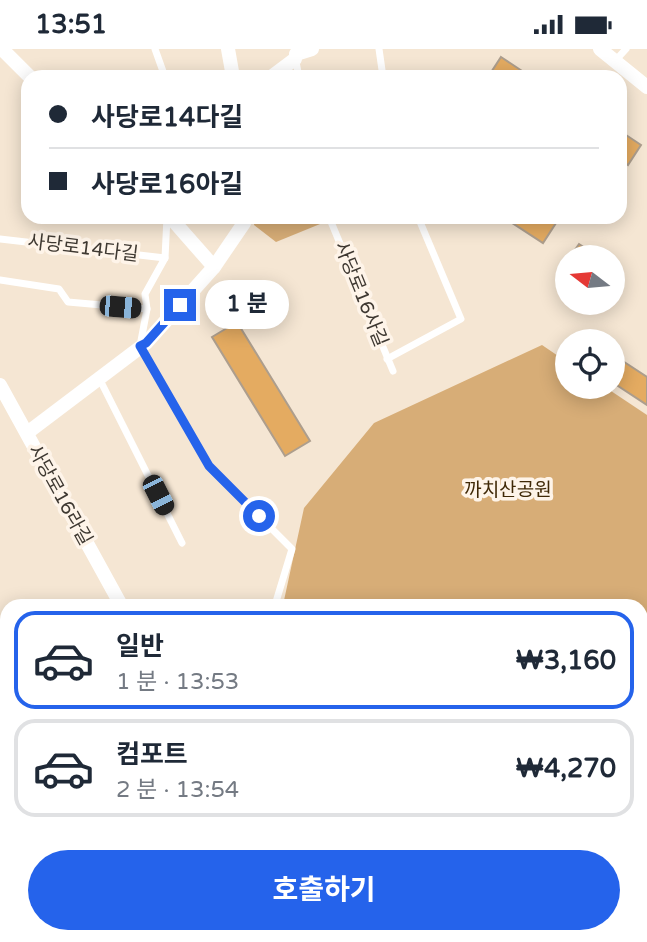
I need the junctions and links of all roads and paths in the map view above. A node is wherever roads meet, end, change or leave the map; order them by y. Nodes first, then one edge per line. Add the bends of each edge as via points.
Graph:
1 (2, 49) edge
2 (155, 49) edge
3 (228, 49) edge
4 (312, 49) edge
5 (379, 49) edge
6 (600, 49) edge
7 (626, 49) edge
8 (295, 54) edge
9 (615, 61) junction
10 (23, 70) edge
11 (162, 70) edge
12 (232, 70) edge
13 (278, 70) edge
14 (382, 70) edge
15 (626, 70) edge
16 (627, 71) edge
17 (647, 87) edge
18 (167, 224) edge
19 (174, 224) edge
20 (243, 224) edge
21 (332, 224) edge
22 (421, 224) edge
23 (0, 239) edge
24 (165, 258) junction
25 (214, 267) junction
26 (0, 280) edge
27 (147, 309) junction
28 (140, 346) junction
29 (387, 359) junction
30 (393, 372) dead end
31 (98, 377) junction
32 (0, 385) edge
33 (27, 433) junction
34 (182, 543) dead end
35 (118, 599) edge
36 (277, 599) edge

1 - 10 street
2 - 11 lane
3 - 12 street
4 - 8 street
5 - 14 lane
6 - 9 street
7 - 9 lane
8 - 13 street
9 - 15 street
16 - 17 street
18 - 24 lane, 사당로14다길
19 - 25 street
20 - 25 street
21 - 29 lane, 사당로16사길
22 - 29 lane via 461,319
23 - 24 lane, 사당로14다길
24 - 27 lane, 사당로14다길 via 145,294
25 - 28 street
26 - 27 lane via 59,289 68,302
27 - 28 lane, 사당로14다길
28 - 31 street
28 - 36 lane via 209,466 292,549
29 - 30 lane, 사당로16사길
31 - 33 street
31 - 34 lane
32 - 33 street, 사당로16라길
33 - 35 street, 사당로16라길

